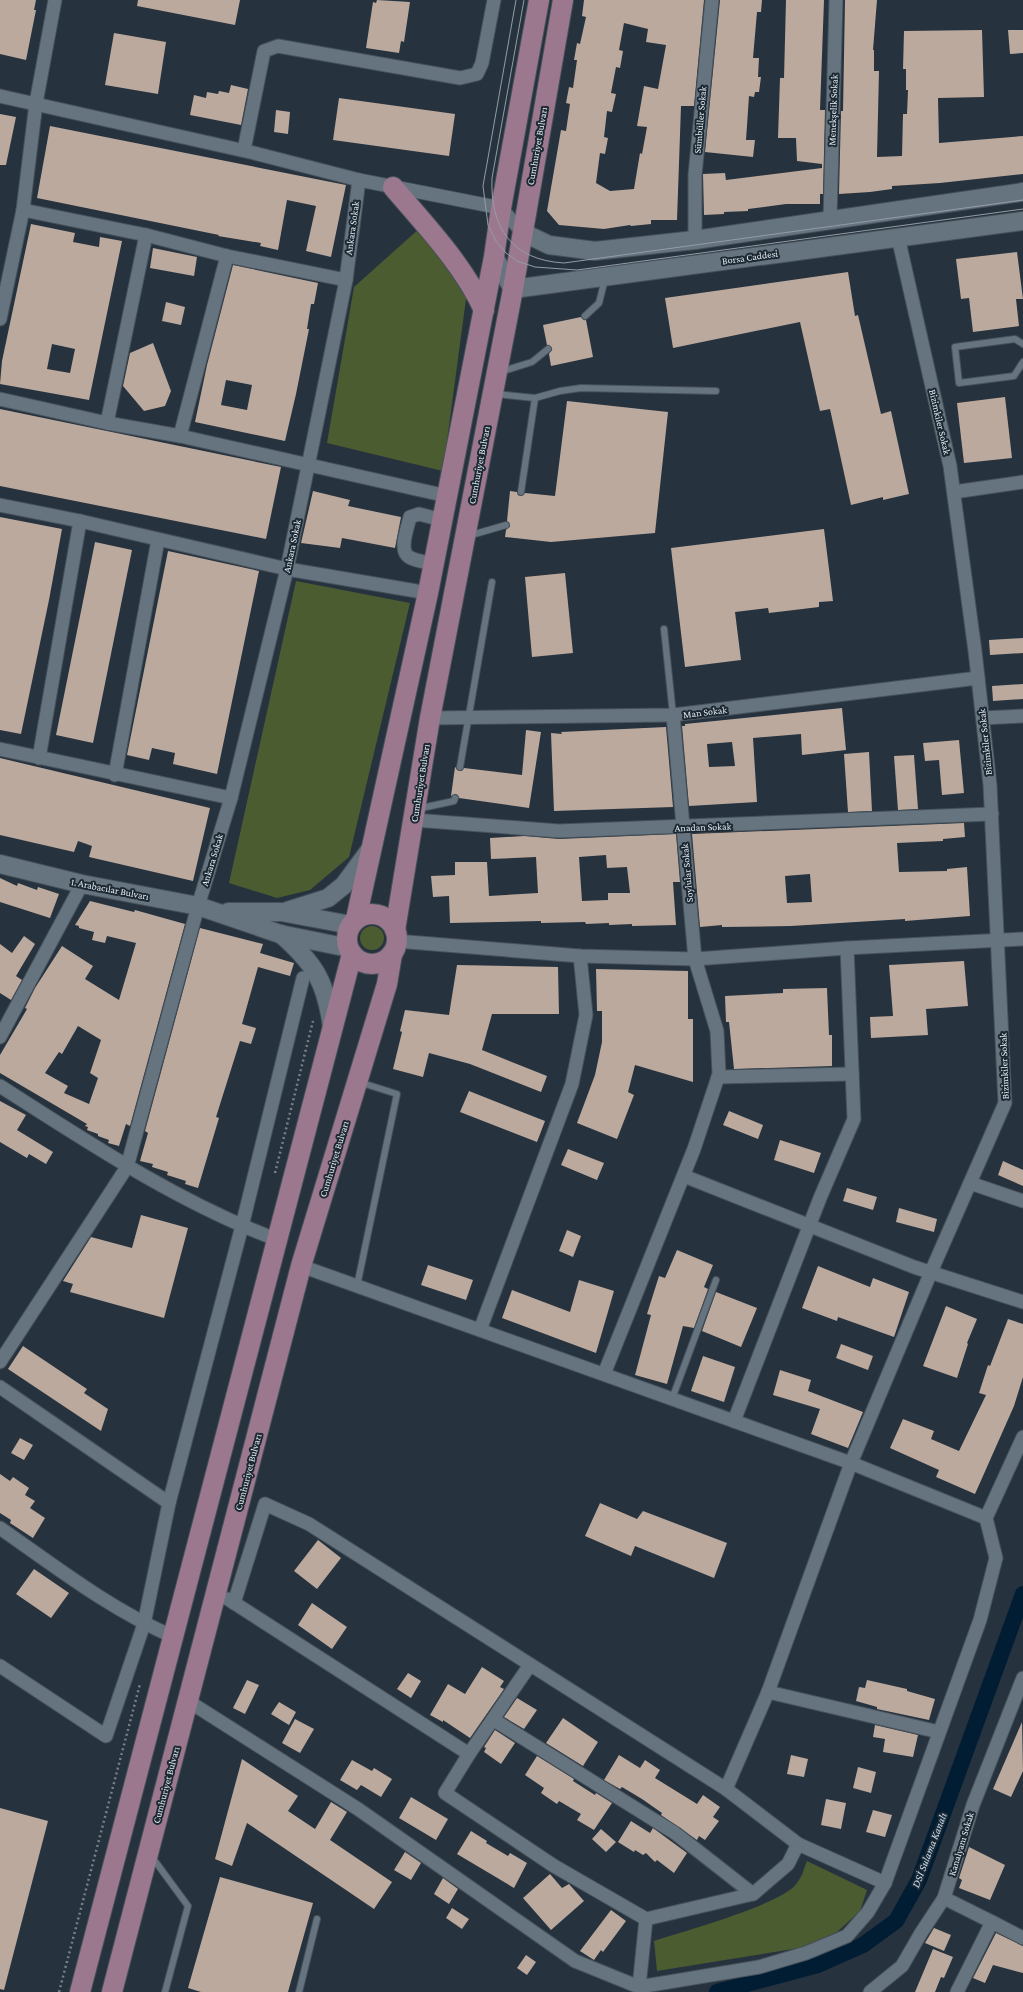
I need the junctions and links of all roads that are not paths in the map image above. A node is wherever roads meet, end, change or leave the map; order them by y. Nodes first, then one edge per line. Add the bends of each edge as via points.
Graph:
1 (55, 0) edge
2 (494, 0) edge
3 (539, 0) edge
4 (563, 0) edge
5 (712, 0) edge
6 (836, 0) edge
7 (0, 96) edge
8 (36, 103) junction
9 (244, 150) junction
10 (359, 180) junction
11 (392, 187) junction
12 (1023, 192) edge
13 (501, 208) junction
14 (22, 210) junction
15 (830, 219) junction
16 (1023, 221) edge
17 (522, 232) junction
18 (146, 235) junction
19 (898, 237) junction
20 (695, 240) junction
21 (227, 256) junction
22 (494, 257) junction
23 (606, 277) junction
24 (346, 280) junction
25 (513, 289) junction
26 (484, 310) junction
27 (585, 316) dead end
28 (0, 319) edge
29 (1023, 344) edge
30 (548, 349) dead end
31 (1023, 362) edge
32 (497, 373) junction
33 (716, 391) dead end
34 (493, 394) junction
35 (535, 398) junction
36 (0, 399) edge
37 (107, 423) junction
38 (180, 436) junction
39 (309, 465) junction
40 (1023, 482) edge
41 (521, 492) dead end
42 (954, 492) junction
43 (447, 496) junction
44 (0, 505) edge
45 (442, 520) junction
46 (80, 521) junction
47 (506, 526) dead end
48 (465, 537) junction
49 (158, 540) junction
50 (434, 564) junction
51 (287, 569) junction
52 (492, 582) dead end
53 (428, 593) junction
54 (664, 629) dead end
55 (978, 678) junction
56 (673, 715) junction
57 (1023, 716) edge
58 (468, 717) junction
59 (430, 718) junction
60 (983, 718) junction
61 (0, 750) edge
62 (39, 758) junction
63 (460, 767) dead end
64 (115, 774) junction
65 (231, 798) junction
66 (455, 798) dead end
67 (992, 814) junction
68 (415, 815) junction
69 (683, 828) junction
70 (372, 846) junction
71 (0, 864) edge
72 (82, 884) junction
73 (198, 906) junction
74 (221, 912) junction
75 (281, 912) junction
76 (353, 922) junction
77 (280, 934) junction
78 (999, 939) junction
79 (1023, 939) edge
80 (394, 942) junction
81 (847, 948) junction
82 (350, 951) junction
83 (580, 956) junction
84 (695, 959) junction
85 (303, 978) dead end
86 (332, 1027) junction
87 (0, 1037) edge
88 (852, 1074) junction
89 (718, 1077) junction
90 (358, 1082) junction
91 (0, 1086) edge
92 (127, 1167) junction
93 (684, 1176) junction
94 (970, 1183) junction
95 (1023, 1201) edge
96 (242, 1226) junction
97 (809, 1226) junction
98 (278, 1240) junction
99 (302, 1266) junction
100 (931, 1272) junction
101 (716, 1280) dead end
102 (357, 1286) junction
103 (1023, 1302) edge
104 (480, 1330) junction
105 (0, 1362) edge
106 (604, 1374) junction
107 (0, 1387) edge
108 (672, 1399) junction
109 (734, 1421) junction
110 (1023, 1437) edge
111 (851, 1463) junction
112 (169, 1503) junction
113 (986, 1518) junction
114 (0, 1528) edge
115 (216, 1592) junction
116 (234, 1603) junction
117 (144, 1624) junction
118 (174, 1637) junction
119 (202, 1649) junction
120 (530, 1664) junction
121 (0, 1666) edge
122 (1022, 1683) edge
123 (768, 1692) junction
124 (188, 1701) junction
125 (494, 1720) junction
126 (939, 1732) junction
127 (469, 1754) junction
128 (726, 1789) junction
129 (798, 1844) junction
130 (149, 1852) junction
131 (885, 1883) junction
132 (753, 1894) junction
133 (944, 1898) junction
134 (317, 1919) dead end
135 (646, 1919) junction
136 (992, 1922) junction
137 (1023, 1938) edge
138 (639, 1988) junction
139 (80, 1992) edge
140 (112, 1992) edge
141 (164, 1992) edge
142 (299, 1992) edge
143 (870, 1992) edge
144 (957, 1992) edge

1 - 8 street
2 - 9 street via 482,62 477,74 460,78 278,46 264,50
3 - 13 main road
4 - 17 main road, Cumhuriyet Bulvarı
5 - 20 street, Sümbüller Sokak via 695,175
6 - 15 street, Menekşelik Sokak
7 - 8 street
8 - 9 street
8 - 14 street
9 - 10 street
10 - 11 street
10 - 24 street, Ankara Sokak
11 - 13 street
11 - 26 main road via 447,251
12 - 15 main road
13 - 17 street
13 - 22 main road
14 - 18 street
14 - 28 street
15 - 20 main road
16 - 19 main road, Borsa Caddesi
17 - 20 main road via 549,245 595,252
17 - 25 main road, Cumhuriyet Bulvarı
18 - 21 street
18 - 37 street
19 - 23 main road, Borsa Caddesi
19 - 42 street, Bizimkiler Sokak
21 - 24 street
21 - 38 street
22 - 25 main road
22 - 26 main road
23 - 25 main road, Borsa Caddesi
23 - 27 lane via 599,303
24 - 39 street, Ankara Sokak
25 - 32 main road, Cumhuriyet Bulvarı
26 - 43 main road
29 - 31 lane via 1015,340 955,347 959,383 1014,376
30 - 32 lane via 532,362
32 - 34 main road, Cumhuriyet Bulvarı
33 - 35 lane via 581,388
34 - 35 lane
34 - 48 main road, Cumhuriyet Bulvarı
35 - 41 lane
36 - 37 street
37 - 38 street
38 - 39 street
39 - 43 street
39 - 51 street, Ankara Sokak
40 - 42 street
42 - 55 street, Bizimkiler Sokak
43 - 45 main road
44 - 46 street
45 - 50 main road
45 - 50 street via 419,514 410,517 403,548 409,557
46 - 49 street
46 - 62 street
47 - 48 lane
48 - 59 main road, Cumhuriyet Bulvarı
49 - 51 street
49 - 64 street
50 - 53 main road
51 - 53 street
51 - 65 street, Ankara Sokak
52 - 58 lane
53 - 70 main road
54 - 56 lane
55 - 56 street, Man Sokak
55 - 60 street, Bizimkiler Sokak
56 - 58 street, Man Sokak
56 - 69 street, Soylular Sokak
57 - 60 street
58 - 59 street, Man Sokak
58 - 63 lane
59 - 68 main road, Cumhuriyet Bulvarı
60 - 67 street, Bizimkiler Sokak
61 - 62 street
62 - 64 street
64 - 65 street
65 - 73 street, Ankara Sokak
66 - 68 lane via 454,801
67 - 69 street, Anadan Sokak
67 - 78 street, Bizimkiler Sokak
68 - 69 street, Anadan Sokak via 559,832
68 - 80 main road, Cumhuriyet Bulvarı
69 - 84 street, Soylular Sokak
70 - 75 main road via 344,885 328,898
70 - 76 main road
71 - 72 main road, 1. Arabacılar Bulvarı
72 - 73 main road, 1. Arabacılar Bulvarı
72 - 87 street
73 - 74 main road, 1. Arabacılar Bulvarı
73 - 92 street, Ankara Sokak
74 - 75 main road, 1. Arabacılar Bulvarı
74 - 77 main road, 1. Arabacılar Bulvarı
75 - 76 main road, 1. Arabacılar Bulvarı
76 - 80 main road via 368,914 384,917 391,922
76 - 82 main road via 347,938
77 - 82 main road, 1. Arabacılar Bulvarı
77 - 86 main road via 304,955 315,970 324,987
78 - 79 street
78 - 81 street
78 - 94 street, Bizimkiler Sokak via 1006,1103
80 - 82 main road via 380,963 364,963
80 - 83 street
80 - 90 main road, Cumhuriyet Bulvarı via 387,984
81 - 84 street
81 - 88 street
82 - 86 main road
83 - 84 street
83 - 104 street via 586,1015 572,1084
84 - 89 street, Soylular Sokak via 717,1031
85 - 96 street
86 - 98 main road
88 - 89 street
88 - 97 street via 854,1119
89 - 93 street, Soylular Sokak
90 - 99 main road, Cumhuriyet Bulvarı
90 - 102 lane via 397,1094
91 - 92 street
92 - 96 street
92 - 105 street, Ankara Sokak
93 - 97 street
93 - 106 street, Soylular Sokak
94 - 95 street
94 - 100 street, Bizimkiler Sokak
96 - 98 street
96 - 112 street
97 - 100 street
97 - 109 street
98 - 118 main road
99 - 102 street
99 - 115 main road, Cumhuriyet Bulvarı
100 - 103 street
100 - 111 street, Bizimkiler Sokak
101 - 108 lane
102 - 104 street
104 - 106 street
106 - 108 street
107 - 112 street
108 - 109 street
109 - 111 street
110 - 113 street
111 - 113 street
111 - 123 street, Bizimkiler Sokak
112 - 117 street
113 - 126 street via 996,1558 980,1620
114 - 117 street via 93,1593
115 - 116 street
115 - 119 main road, Cumhuriyet Bulvarı
116 - 120 street via 265,1504 309,1524
116 - 127 street
117 - 118 street
117 - 121 street via 106,1736
118 - 119 main road
118 - 139 main road
119 - 124 main road, Cumhuriyet Bulvarı
120 - 125 street
120 - 128 street
122 - 133 street, Kanalyanı Sokak via 973,1805
123 - 126 street
123 - 128 street, Bizimkiler Sokak
124 - 130 main road, Cumhuriyet Bulvarı
124 - 138 street via 358,1809 575,1961
125 - 127 street
125 - 132 street via 675,1833
126 - 131 street
127 - 135 street via 446,1793 554,1866
128 - 129 street
129 - 131 street
129 - 132 street via 788,1864
130 - 140 main road, Cumhuriyet Bulvarı
130 - 141 lane via 188,1906
131 - 138 street via 868,1912 847,1936 806,1954 759,1967
132 - 135 street
133 - 136 street
133 - 143 street, Kanalyanı Sokak via 902,1966
134 - 142 lane
135 - 138 street
136 - 137 street
136 - 144 street

